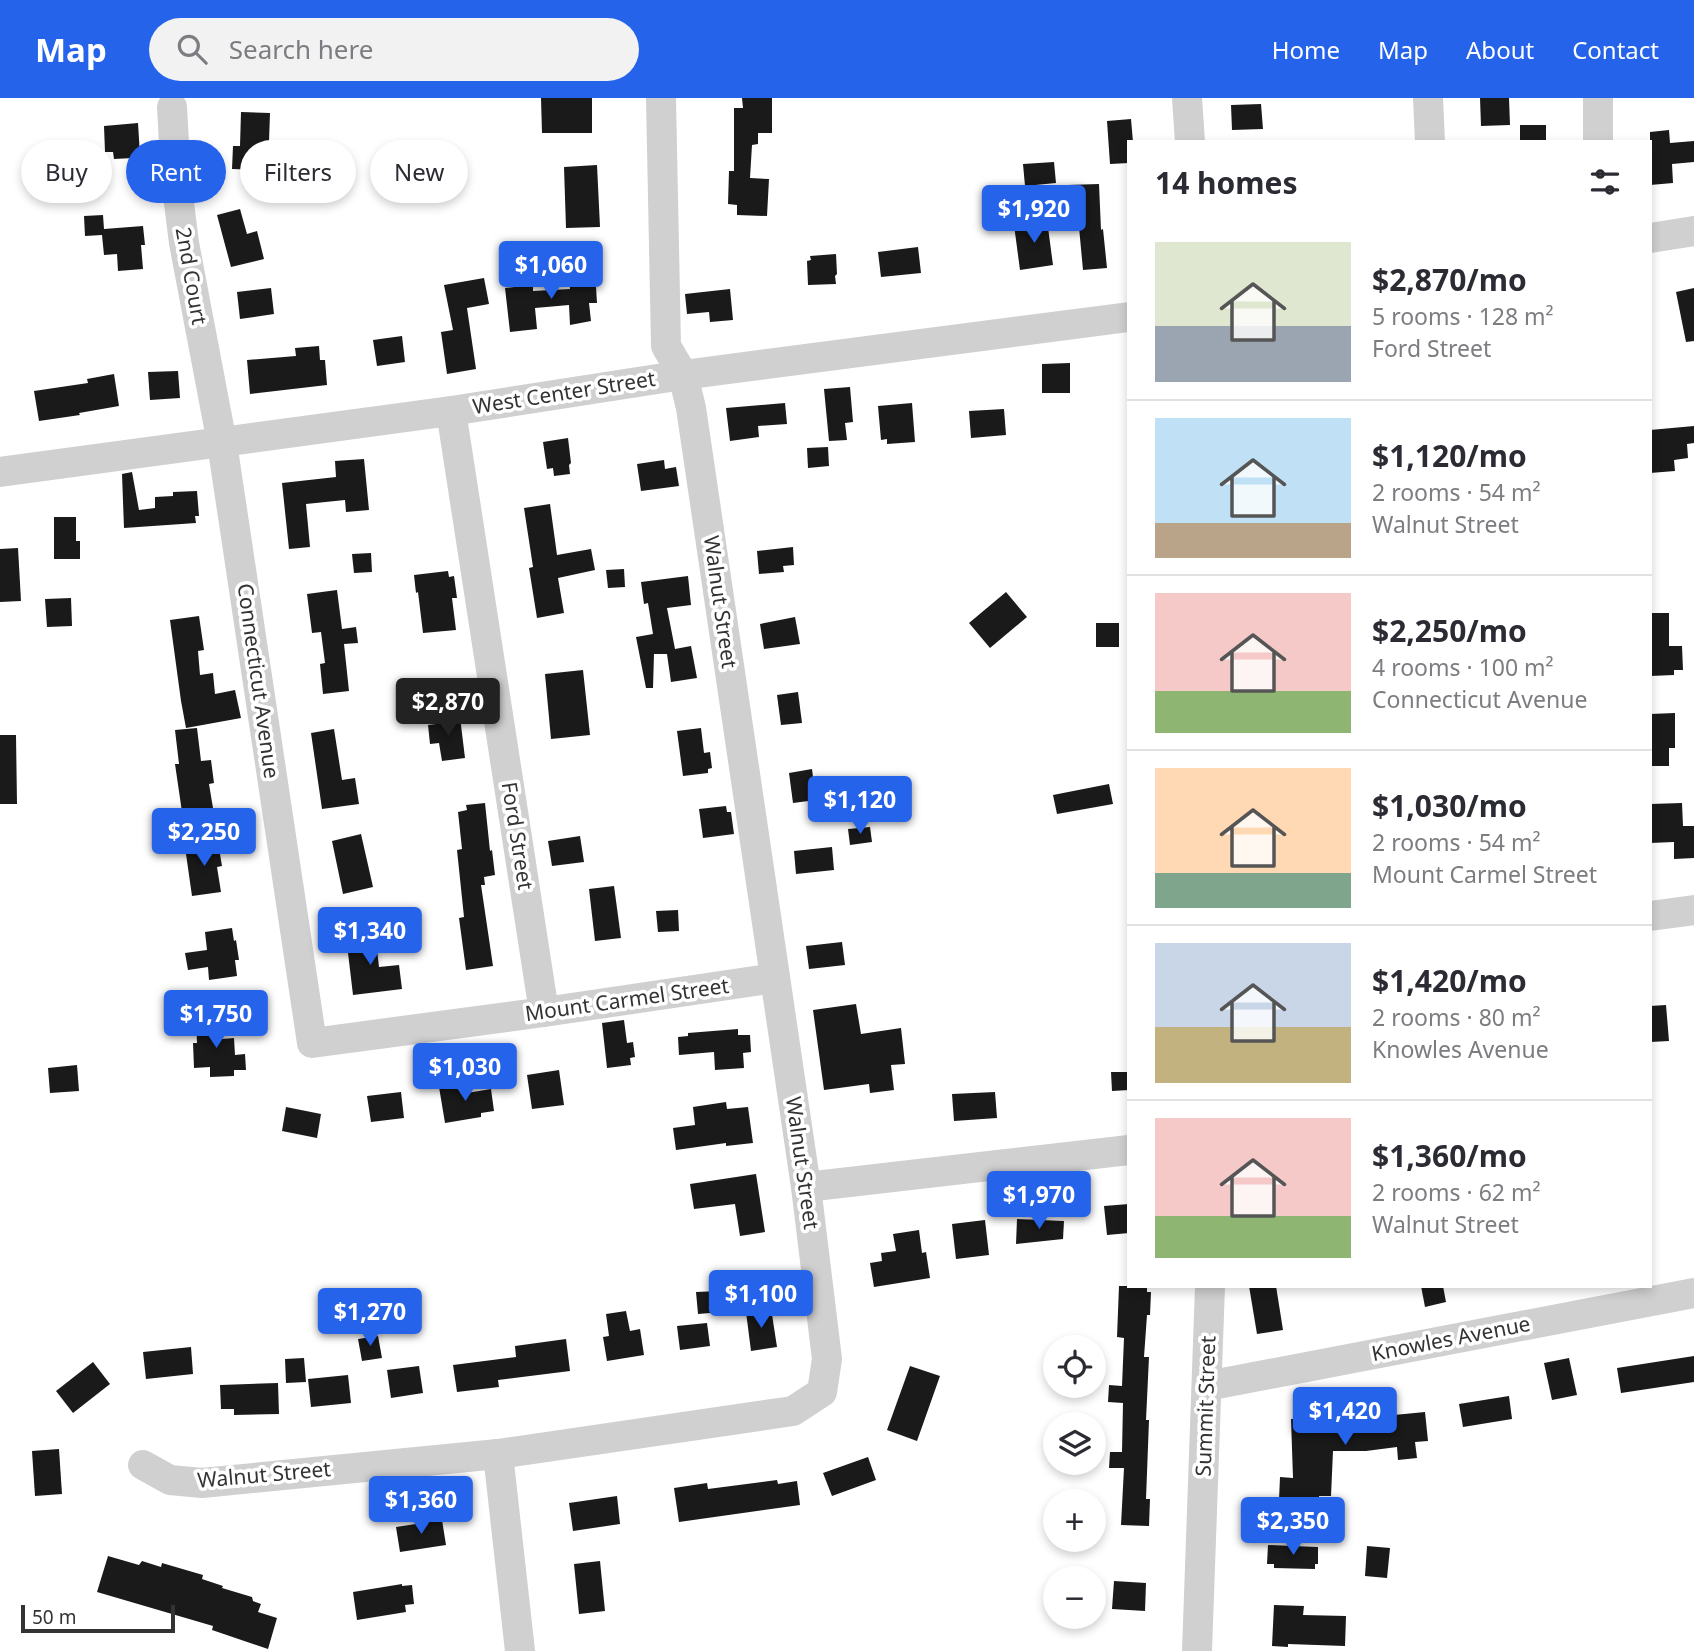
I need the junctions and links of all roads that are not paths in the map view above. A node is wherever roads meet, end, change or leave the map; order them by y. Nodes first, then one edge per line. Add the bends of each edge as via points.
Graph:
1 (662, 98) edge
2 (1187, 98) edge
3 (1428, 98) edge
4 (1598, 98) edge
5 (172, 107) dead end
6 (1190, 140) edge
7 (1430, 140) edge
8 (1598, 140) edge
9 (1694, 231) edge
10 (1652, 238) edge
11 (1127, 317) edge
12 (682, 375) junction
13 (451, 411) junction
14 (222, 443) junction
15 (0, 472) edge
16 (1694, 910) edge
17 (1652, 916) edge
18 (775, 978) junction
19 (544, 1012) junction
20 (312, 1043) joint
21 (1127, 1150) edge
22 (806, 1187) junction
23 (1210, 1288) edge
24 (1694, 1293) edge
25 (1207, 1386) junction
26 (498, 1454) junction
27 (143, 1465) dead end
28 (520, 1651) edge
29 (1197, 1651) edge

1 - 12 street, Walnut Street via 666,346
2 - 6 street
3 - 7 street
4 - 8 street
5 - 14 street, 2nd Court via 184,243
9 - 10 street
11 - 12 street, West Center Street
12 - 13 street, West Center Street
12 - 18 street, Walnut Street via 691,408
13 - 14 street, West Center Street
13 - 19 street, Ford Street
14 - 15 street, West Center Street
14 - 20 street, Connecticut Avenue
16 - 17 street
18 - 19 street, Mount Carmel Street
18 - 22 street, Walnut Street
19 - 20 street, Mount Carmel Street
21 - 22 street
22 - 26 street, Walnut Street via 827,1359 821,1392 793,1411
23 - 25 street, Summit Street
24 - 25 street, Knowles Avenue
25 - 29 street, Summit Street
26 - 27 street, Walnut Street via 202,1483 170,1480
26 - 28 street

